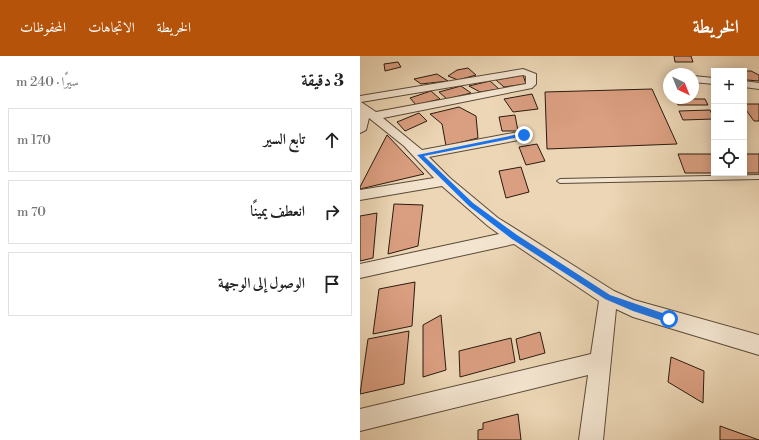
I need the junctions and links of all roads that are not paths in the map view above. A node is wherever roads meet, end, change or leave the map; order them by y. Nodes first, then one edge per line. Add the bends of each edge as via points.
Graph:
1 (699, 80) edge
2 (711, 81) edge
3 (747, 84) edge
4 (759, 86) edge
5 (365, 108) edge
6 (360, 130) edge
7 (524, 135) dead end
8 (420, 155) junction
9 (759, 177) edge
10 (445, 181) junction
11 (560, 181) dead end
12 (360, 195) edge
13 (515, 237) junction
14 (360, 271) edge
15 (608, 297) junction
16 (759, 345) edge
17 (600, 362) junction
18 (360, 420) edge
19 (591, 440) edge

1 - 2 street
3 - 4 street
5 - 5 street via 523,72 531,74 531,84 528,86
5 - 6 street
5 - 8 street
7 - 8 street
8 - 10 street
9 - 11 lane
10 - 12 street
10 - 13 street via 476,209
13 - 14 street
13 - 15 street
15 - 16 street via 633,308
15 - 17 street
17 - 18 street
17 - 19 street

